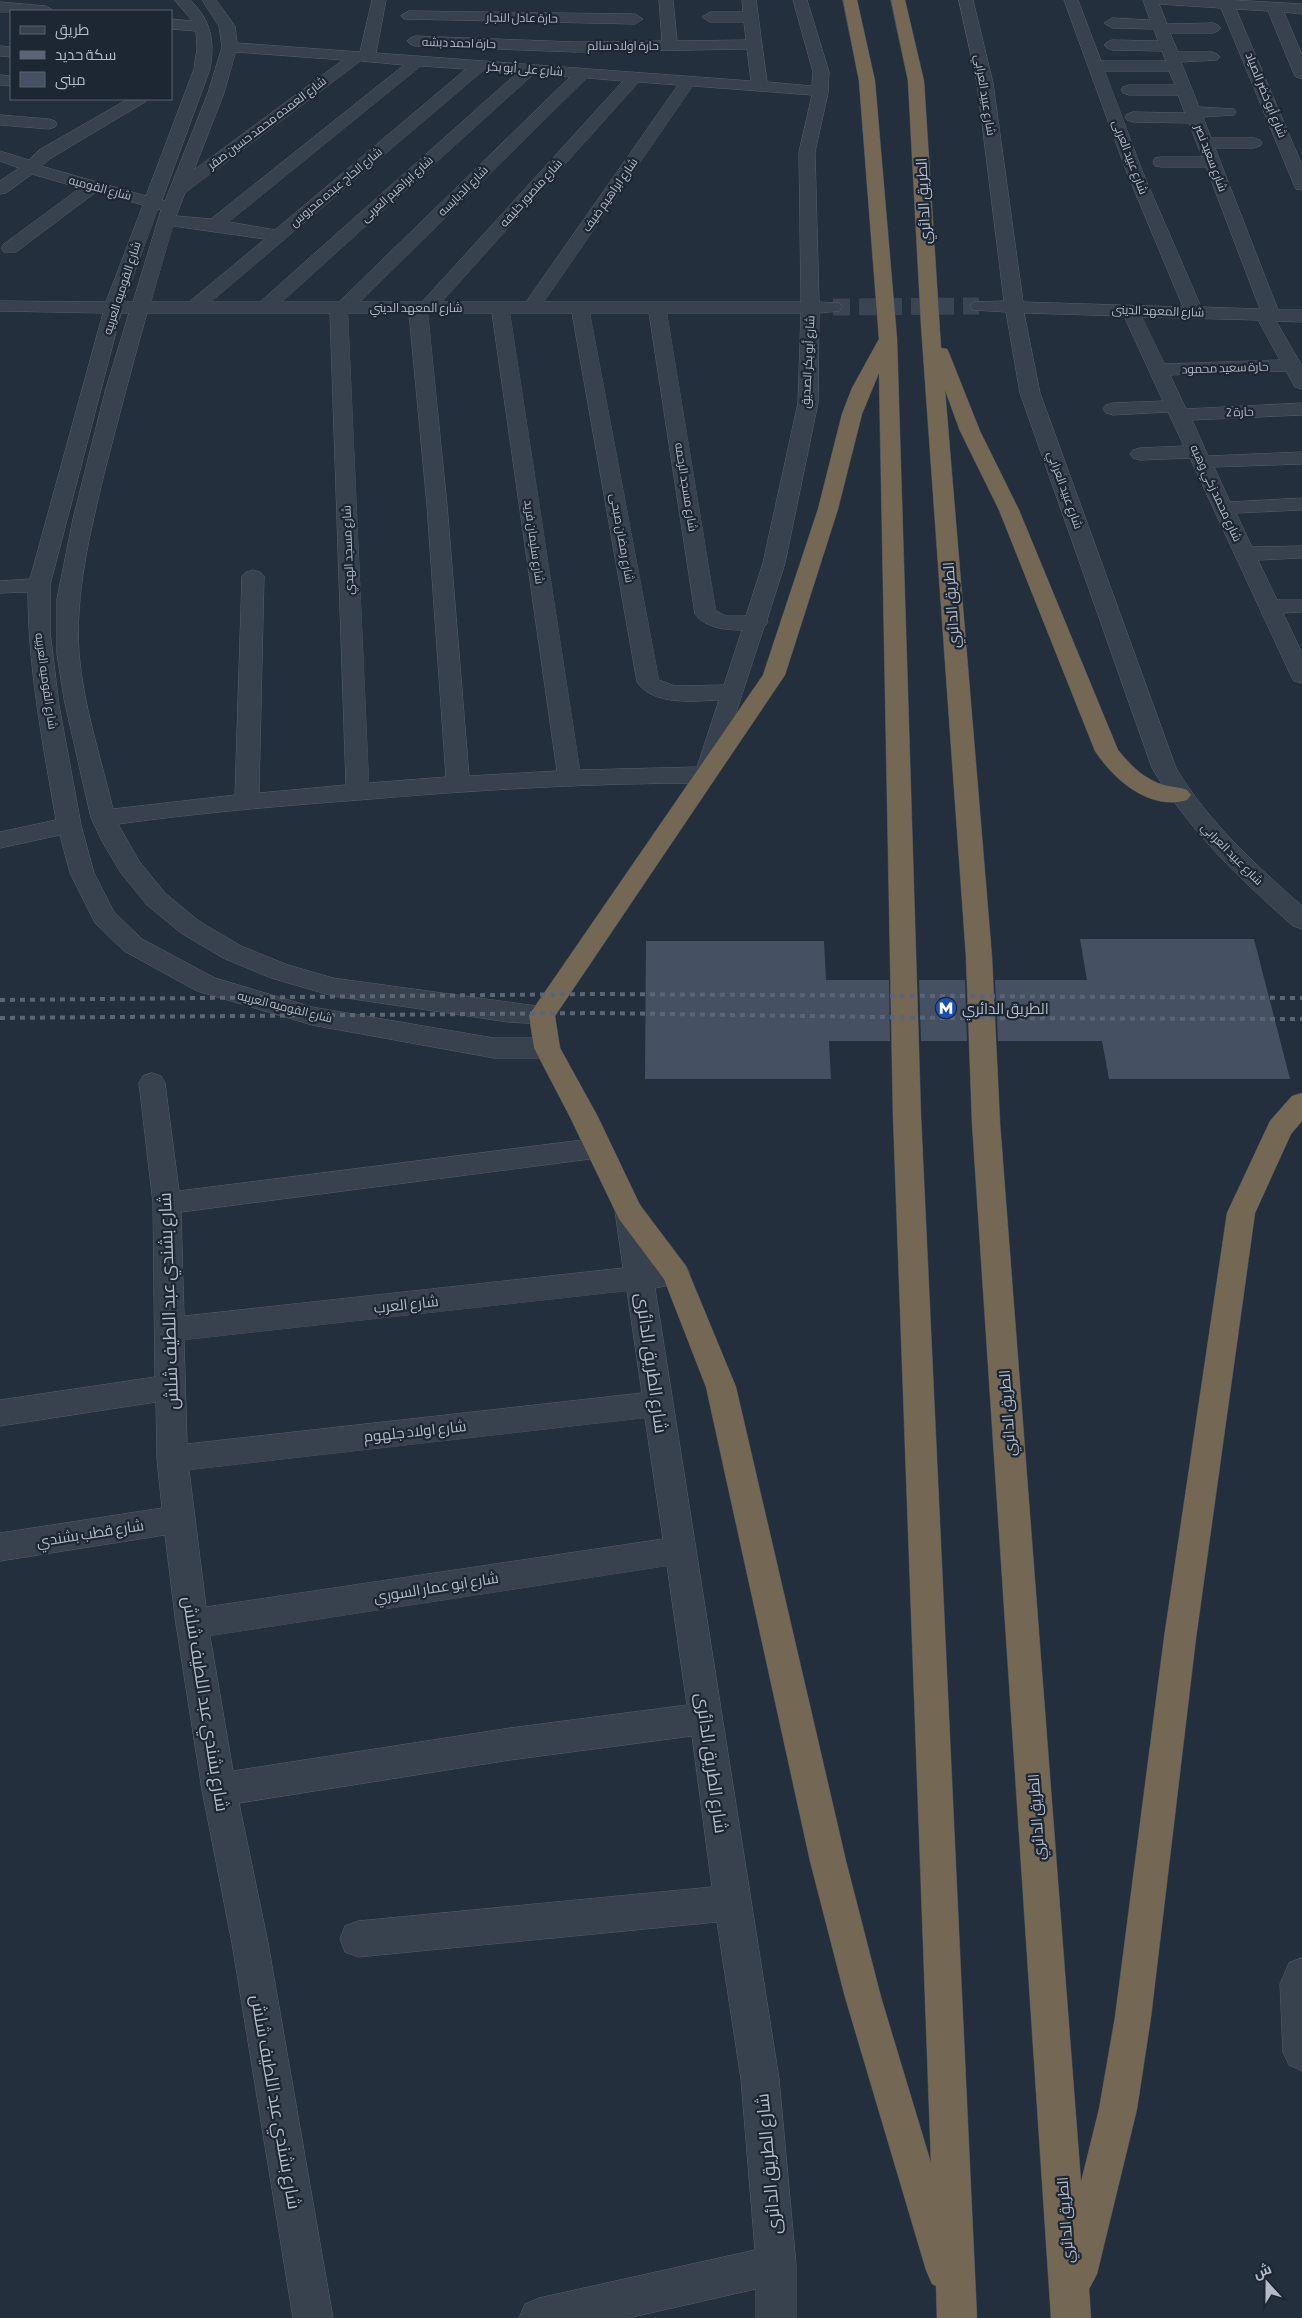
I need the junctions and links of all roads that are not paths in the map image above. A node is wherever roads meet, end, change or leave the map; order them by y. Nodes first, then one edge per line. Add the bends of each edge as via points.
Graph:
1 (182, 0) edge
2 (209, 0) edge
3 (379, 0) edge
4 (503, 0) edge
5 (574, 0) edge
6 (666, 0) edge
7 (749, 0) edge
8 (800, 0) edge
9 (850, 0) edge
10 (898, 0) edge
11 (966, 0) edge
12 (1071, 0) edge
13 (1150, 0) edge
14 (1170, 0) edge
15 (1227, 2) edge
16 (1278, 5) edge
17 (0, 7) edge
18 (1302, 9) edge
19 (34, 10) edge
20 (409, 16) dead end
21 (503, 17) junction
22 (710, 17) dead end
23 (751, 17) junction
24 (574, 18) junction
25 (634, 19) dead end
26 (1112, 23) dead end
27 (172, 24) edge
28 (202, 27) junction
29 (1161, 27) junction
30 (1213, 28) dead end
31 (415, 41) dead end
32 (503, 44) junction
33 (754, 44) junction
34 (1112, 45) dead end
35 (670, 46) junction
36 (230, 47) junction
37 (575, 47) junction
38 (1172, 56) junction
39 (362, 57) junction
40 (1212, 57) dead end
41 (418, 61) junction
42 (479, 66) junction
43 (1095, 66) junction
44 (502, 68) junction
45 (530, 70) junction
46 (578, 73) junction
47 (1302, 74) edge
48 (634, 78) junction
49 (688, 82) junction
50 (760, 87) junction
51 (1129, 90) dead end
52 (1185, 90) junction
53 (820, 92) junction
54 (137, 100) edge
55 (1228, 112) dead end
56 (1194, 115) junction
57 (1133, 117) dead end
58 (0, 120) edge
59 (49, 124) dead end
60 (1205, 143) junction
61 (1254, 143) dead end
62 (0, 156) edge
63 (1161, 162) dead end
64 (1212, 162) junction
65 (31, 168) junction
66 (1302, 184) edge
67 (94, 186) junction
68 (0, 189) edge
69 (166, 205) junction
70 (215, 225) junction
71 (279, 236) junction
72 (10, 248) dead end
73 (0, 306) edge
74 (580, 306) junction
75 (979, 306) tunnel mouth
76 (1014, 306) junction
77 (657, 307) junction
78 (113, 308) junction
79 (140, 308) junction
80 (194, 308) junction
81 (265, 308) junction
82 (341, 308) junction
83 (423, 308) junction
84 (500, 308) junction
85 (531, 308) junction
86 (810, 308) junction
87 (833, 308) tunnel mouth
88 (1130, 310) junction
89 (1194, 312) junction
90 (1268, 315) junction
91 (1302, 316) edge
92 (930, 325) junction
93 (888, 339) junction
94 (1292, 365) junction
95 (1158, 370) junction
96 (1302, 383) edge
97 (1113, 409) dead end
98 (1302, 409) edge
99 (1177, 410) junction
100 (1140, 454) dead end
101 (1198, 457) junction
102 (1302, 458) edge
103 (1302, 504) edge
104 (1223, 508) junction
105 (1302, 552) edge
106 (1244, 554) junction
107 (253, 576) dead end
108 (39, 584) junction
109 (0, 587) edge
110 (1302, 606) edge
111 (1270, 607) junction
112 (757, 622) junction
113 (1296, 650) edge
114 (1302, 676) edge
115 (734, 692) junction
116 (706, 775) junction
117 (569, 776) junction
118 (458, 783) junction
119 (358, 792) junction
120 (1180, 795) junction
121 (246, 801) junction
122 (103, 818) junction
123 (69, 825) junction
124 (0, 840) edge
125 (1302, 920) edge
126 (542, 1015) junction
127 (547, 1048) junction
128 (152, 1083) dead end
129 (1302, 1103) edge
130 (598, 1148) junction
131 (167, 1203) junction
132 (629, 1211) junction
133 (676, 1274) junction
134 (640, 1278) junction
135 (171, 1329) junction
136 (172, 1387) junction
137 (657, 1404) junction
138 (0, 1413) edge
139 (172, 1459) junction
140 (180, 1519) junction
141 (0, 1547) edge
142 (680, 1550) junction
143 (192, 1624) junction
144 (706, 1718) junction
145 (219, 1790) junction
146 (732, 1903) junction
147 (358, 1939) dead end
148 (1302, 1976) edge
149 (1302, 2052) edge
150 (776, 2265) junction
151 (1071, 2309) edge
152 (957, 2310) edge
153 (312, 2318) edge
154 (539, 2318) edge
155 (776, 2318) edge

1 - 28 street, شارع القوميه العربيه via 195,13
2 - 36 street, شارع القوميه العربيه via 228,26
3 - 39 street
4 - 21 street
5 - 24 street
6 - 35 street
7 - 23 street
8 - 53 street, شارع أبو بكر الصديق via 821,72
9 - 93 highway via 867,81
10 - 92 highway, الطريق الدائري via 916,81
11 - 76 street, شارع عبيد العرابي via 985,84
12 - 43 street, شارع عبيد العربى
13 - 29 street, شارع سعيد نصر
14 - 15 street
15 - 16 street
15 - 66 street, شارع أبو خضر الصياد
16 - 18 street
16 - 47 street
17 - 19 street
20 - 21 street, حارة عادل النجار
21 - 24 street, حارة عادل النجار
21 - 32 street
22 - 23 street
23 - 33 street
24 - 25 street, حارة عادل النجار
24 - 37 street
26 - 29 street
27 - 28 street
28 - 69 street, شارع القوميه العربيه via 207,42 202,69 188,87
29 - 30 street
29 - 38 street, شارع سعيد نصر
31 - 32 street, حارة احمد دبشه
32 - 37 street, حارة احمد دبشه
32 - 44 street
33 - 35 street, حارة اولاد سالم
33 - 50 street
34 - 38 street
35 - 37 street, حارة اولاد سالم
36 - 39 street, شارع على أبو بكر via 323,47
36 - 69 street, شارع القوميه العربيه via 216,93
37 - 46 street
38 - 40 street
38 - 43 street
38 - 52 street, شارع سعيد نصر
39 - 41 street, شارع على أبو بكر
39 - 69 street, شارع العمده محمد حسين صقر
41 - 42 street, شارع على أبو بكر
41 - 70 street
42 - 44 street, شارع على أبو بكر
42 - 71 street, شارع الحاج عبده محروس
43 - 89 street, شارع عبيد العربى via 1135,173
44 - 45 street, شارع على أبو بكر
45 - 46 street, شارع على أبو بكر
45 - 81 street, شارع ابراهيم العربى
46 - 48 street, شارع على أبو بكر
46 - 82 street, شارع الدبايسه
48 - 49 street, شارع على أبو بكر
48 - 83 street, شارع منصور خليفه
49 - 50 street, شارع على أبو بكر via 707,76
49 - 85 street, شارع ابراهيم ضيف
50 - 53 street, شارع على أبو بكر
51 - 52 street
52 - 56 street, شارع سعيد نصر
53 - 86 street, شارع أبو بكر الصديق via 807,152
54 - 65 street via 45,154
55 - 56 street
56 - 57 street
56 - 60 street, شارع سعيد نصر
58 - 59 street
60 - 61 street
60 - 64 street, شارع سعيد نصر
62 - 65 street, شارع القوميه
63 - 64 street
64 - 90 street, شارع سعيد نصر
65 - 67 street, شارع القوميه
65 - 68 street
67 - 69 street, شارع القوميه
67 - 72 street
69 - 70 street, شارع القوميه
69 - 78 street, شارع القوميه العربيه
69 - 79 street, شارع القوميه العربيه
70 - 71 street, شارع القوميه
71 - 80 street, شارع الحاج عبده محروس
73 - 78 street, شارع المعهد الديني
74 - 77 street, شارع المعهد الديني
74 - 85 street, شارع المعهد الديني
74 - 115 street, شارع رمضان صبحى via 648,682 666,693
75 - 76 street
76 - 88 street, شارع المعهد الدينى
76 - 120 street, شارع عبيد العرابي via 1030,393 1164,768
77 - 86 street, شارع المعهد الديني
77 - 112 street, شارع مسجد الرحمه via 706,614 718,622 736,625
78 - 79 street, شارع المعهد الديني
78 - 108 street, شارع القوميه العربيه
79 - 80 street, شارع المعهد الديني
79 - 122 street, شارع القوميه العربيه via 83,519 68,599 68,654 75,699
80 - 81 street, شارع المعهد الديني
81 - 82 street, شارع المعهد الديني
82 - 83 street, شارع المعهد الديني
82 - 119 street, شارع مسجد الهدي
83 - 84 street, شارع المعهد الديني
83 - 118 street
84 - 85 street, شارع المعهد الديني
84 - 117 street, شارع سليمان فريد
86 - 87 street, شارع المعهد الديني
86 - 112 street, شارع أبو بكر الصديق via 808,402 774,562
88 - 89 street, شارع المعهد الدينى
88 - 95 street, شارع محمد زكي وهبه
89 - 90 street, شارع المعهد الدينى
90 - 91 street, شارع المعهد الدينى
90 - 94 street, شارع سعيد نصر
92 - 120 highway via 970,430 1009,510 1107,751 1127,776 1143,786 1162,794
92 - 151 highway, الطريق الدائري via 979,957 986,1122
93 - 116 highway via 852,414 828,510 774,675
93 - 152 highway via 907,1116
94 - 95 street, حارة سعيد محمود
94 - 96 street, شارع سعيد نصر
95 - 99 street, شارع محمد زكي وهبه
97 - 99 street, حارة 2
98 - 99 street, حارة 2
99 - 101 street, شارع محمد زكي وهبه
100 - 101 street
101 - 102 street
101 - 104 street, شارع محمد زكي وهبه
103 - 104 street
104 - 106 street, شارع محمد زكي وهبه
105 - 106 street
106 - 111 street, شارع محمد زكي وهبه
107 - 121 street
108 - 109 street
108 - 123 street, شارع القوميه العربيه via 38,632
110 - 111 street
111 - 113 street, شارع محمد زكي وهبه
112 - 115 street, شارع أبو بكر الصديق
113 - 114 street, شارع محمد زكي وهبه
115 - 116 street, شارع أبو بكر الصديق
116 - 117 street
116 - 126 highway
117 - 118 street
118 - 119 street
119 - 121 street
120 - 125 street, شارع عبيد العرابي via 1223,849
121 - 122 street
122 - 126 street, شارع القوميه العربيه via 130,867 156,899 190,927 232,952 280,972 333,987 508,1013
123 - 124 street
123 - 127 street, شارع القوميه العربيه via 82,873 104,917 133,945 206,985 312,1016 494,1048
126 - 127 highway
127 - 130 highway
128 - 131 street, شارع بشندي عبد اللطيف شلش
129 - 151 highway via 1280,1128 1241,1213 1180,1638 1133,2016 1118,2109
130 - 131 street
130 - 132 highway
131 - 135 street, شارع بشندي عبد اللطيف شلش
132 - 133 highway
132 - 134 street, شارع الطريق الدائرى
133 - 134 street, شارع العرب
133 - 152 highway via 721,1387 826,1852 863,1998
134 - 135 street, شارع العرب
134 - 137 street, شارع الطريق الدائرى
135 - 136 street, شارع بشندي عبد اللطيف شلش
136 - 138 street
136 - 139 street, شارع بشندي عبد اللطيف شلش
137 - 139 street, شارع اولاد جلهوم
137 - 142 street, شارع الطريق الدائرى
139 - 140 street, شارع بشندي عبد اللطيف شلش
140 - 141 street, شارع قطب بشندي
140 - 143 street, شارع بشندي عبد اللطيف شلش
142 - 143 street, شارع ابو عمار السوري
142 - 144 street, شارع الطريق الدائرى
143 - 145 street, شارع بشندي عبد اللطيف شلش
144 - 145 street via 510,1744
144 - 146 street, شارع الطريق الدائرى
145 - 153 street, شارع بشندي عبد اللطيف شلش via 250,1943
146 - 147 street
146 - 150 street, شارع الطريق الدائرى via 760,2079
148 - 149 street via 1298,1984
150 - 154 street
150 - 155 street, شارع الطريق الدائرى

